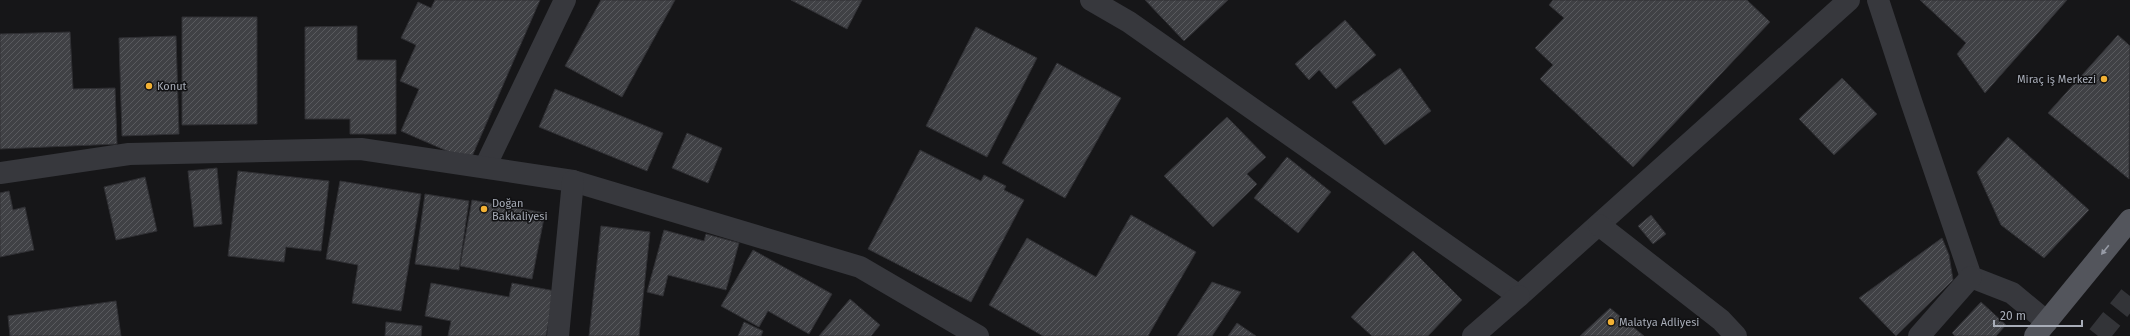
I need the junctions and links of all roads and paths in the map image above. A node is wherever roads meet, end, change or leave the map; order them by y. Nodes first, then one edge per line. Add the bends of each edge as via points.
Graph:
1 (564, 0) edge
2 (1091, 0) edge
3 (1849, 0) edge
4 (1878, 0) edge
5 (485, 167) junction
6 (0, 173) edge
7 (573, 181) junction
8 (2130, 220) edge
9 (1599, 225) junction
10 (1971, 277) junction
11 (1519, 296) junction
12 (2041, 329) edge
13 (558, 336) edge
14 (978, 336) edge
15 (1473, 336) edge
16 (1736, 336) edge
17 (1919, 336) edge

1 - 5 street
2 - 11 street via 1129,22
3 - 9 street
4 - 10 street
5 - 6 street via 361,149 129,154
5 - 7 street
7 - 13 street
7 - 14 street via 860,267
8 -> 12 main road
9 - 11 street
9 - 16 street via 1721,320
10 - 12 street via 2012,293
10 - 17 street
11 - 15 street

